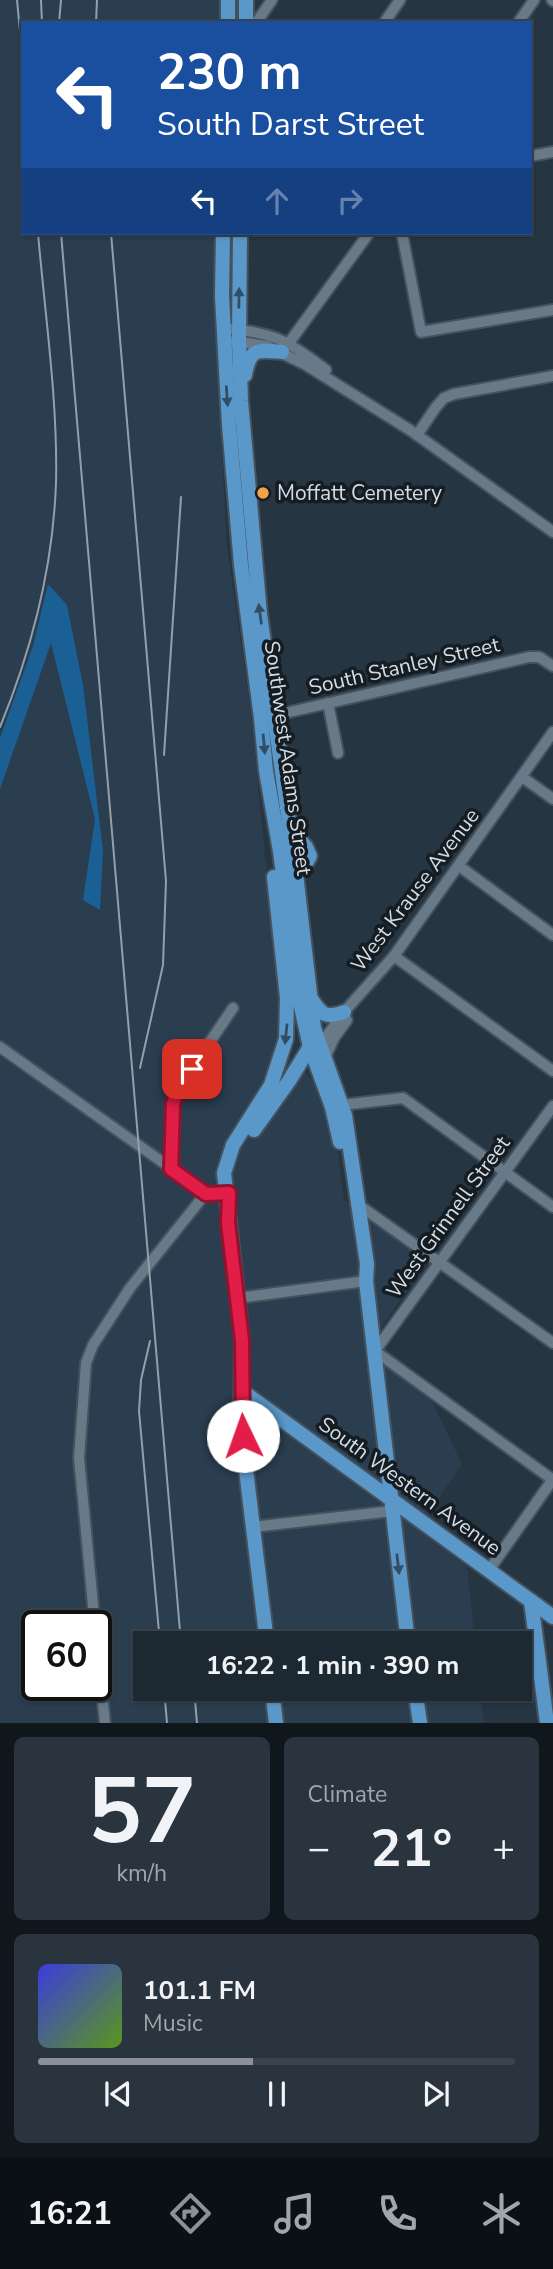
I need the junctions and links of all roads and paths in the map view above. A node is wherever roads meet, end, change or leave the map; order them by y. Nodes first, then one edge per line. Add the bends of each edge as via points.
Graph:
1 (228, 0) edge
2 (272, 0) edge
3 (400, 0) edge
4 (534, 0) edge
5 (246, 4) edge
6 (263, 13) junction
7 (228, 21) edge
8 (257, 21) edge
9 (385, 21) edge
10 (520, 21) edge
11 (553, 152) edge
12 (532, 156) edge
13 (223, 235) edge
14 (240, 235) edge
15 (368, 235) edge
16 (402, 235) edge
17 (553, 310) edge
18 (231, 335) junction
19 (286, 347) junction
20 (553, 376) edge
21 (241, 415) junction
22 (417, 435) junction
23 (553, 532) edge
24 (553, 666) edge
25 (328, 703) junction
26 (268, 717) junction
27 (553, 732) edge
28 (338, 753) dead end
29 (266, 771) junction
30 (522, 777) junction
31 (553, 799) edge
32 (279, 851) junction
33 (295, 865) junction
34 (459, 866) junction
35 (553, 935) edge
36 (394, 956) junction
37 (310, 998) junction
38 (233, 1007) dead end
39 (344, 1012) junction
40 (0, 1047) edge
41 (319, 1059) junction
42 (553, 1071) edge
43 (289, 1081) junction
44 (342, 1105) junction
45 (553, 1106) edge
46 (171, 1169) junction
47 (506, 1173) junction
48 (227, 1193) junction
49 (206, 1194) junction
50 (355, 1202) junction
51 (553, 1207) edge
52 (440, 1261) junction
53 (366, 1281) junction
54 (238, 1298) junction
55 (553, 1343) edge
56 (375, 1351) junction
57 (242, 1391) junction
58 (386, 1457) junction
59 (366, 1480) junction
60 (553, 1480) edge
61 (391, 1504) junction
62 (253, 1527) junction
63 (489, 1570) junction
64 (531, 1601) junction
65 (93, 1610) edge
66 (553, 1617) edge
67 (266, 1631) edge
68 (407, 1631) edge
69 (103, 1701) edge
70 (273, 1701) edge
71 (416, 1701) edge
72 (105, 1723) edge
73 (276, 1723) edge
74 (419, 1723) edge
75 (547, 1723) edge

1 - 7 main road
2 - 6 street
3 - 9 street
4 - 10 street
5 - 6 street via 256,14
6 - 8 street
11 - 12 street
13 - 18 main road, Southwest Adams Street via 222,296
18 -> 14 main road, Southwest Adams Street
15 - 19 street
16 - 17 street via 421,332
18 - 19 street
18 - 21 main road, Southwest Adams Street
18 -> 26 main road, Southwest Adams Street via 241,565
19 - 21 main road via 261,349 250,357
19 - 22 street
20 - 22 street via 444,398
26 -> 21 main road, Southwest Adams Street
22 - 23 street
24 - 25 street, South Stanley Street via 533,656
25 - 26 street, South Stanley Street
25 - 28 street
26 -> 29 main road, Southwest Adams Street
26 - 33 main road, Southwest Adams Street
27 - 30 street, West Krause Avenue
29 - 32 main road, Southwest Adams Street
29 -> 48 main road via 287,1027 271,1085 230,1151 224,1173
30 - 31 street
30 - 34 street, West Krause Avenue
32 - 33 main road
32 - 41 main road, Southwest Adams Street via 298,991
33 - 37 main road, Southwest Adams Street
34 - 35 street
34 - 36 street, West Krause Avenue
36 - 39 street, West Krause Avenue
36 - 41 street
36 - 42 street
37 - 39 main road via 326,1016
37 - 41 main road, Southwest Adams Street
38 - 46 street via 178,1089 172,1114
39 - 41 street, West Krause Avenue
40 - 46 street
41 - 43 main road
41 - 43 main road via 308,1072
41 - 44 main road, Southwest Adams Street
41 - 50 main road, Southwest Adams Street
43 - 48 main road via 241,1149
44 - 47 street via 402,1098
44 - 50 main road, Southwest Adams Street
45 - 47 street, West Grinnell Street
46 - 49 street
47 - 51 street
47 - 52 street, West Grinnell Street
48 - 49 street
48 - 54 main road
49 - 65 street via 130,1288 86,1363 79,1458
50 - 52 street
50 - 53 main road, Southwest Adams Street via 360,1265
52 - 55 street
52 - 56 street, West Grinnell Street
53 - 54 street
53 - 56 main road, Southwest Adams Street
54 - 57 main road
56 - 58 main road, Southwest Adams Street
56 - 60 street
57 - 59 main road, South Western Avenue
57 - 62 main road
58 - 59 main road
58 - 61 main road, Southwest Adams Street
59 - 61 main road, South Western Avenue
60 - 63 street
61 - 62 street
61 - 63 main road, South Western Avenue
61 -> 68 main road, Southwest Adams Street
62 - 67 main road
63 - 64 main road, South Western Avenue
64 - 66 main road, South Western Avenue
64 - 75 main road
69 - 72 street
70 - 73 main road
71 - 74 main road

